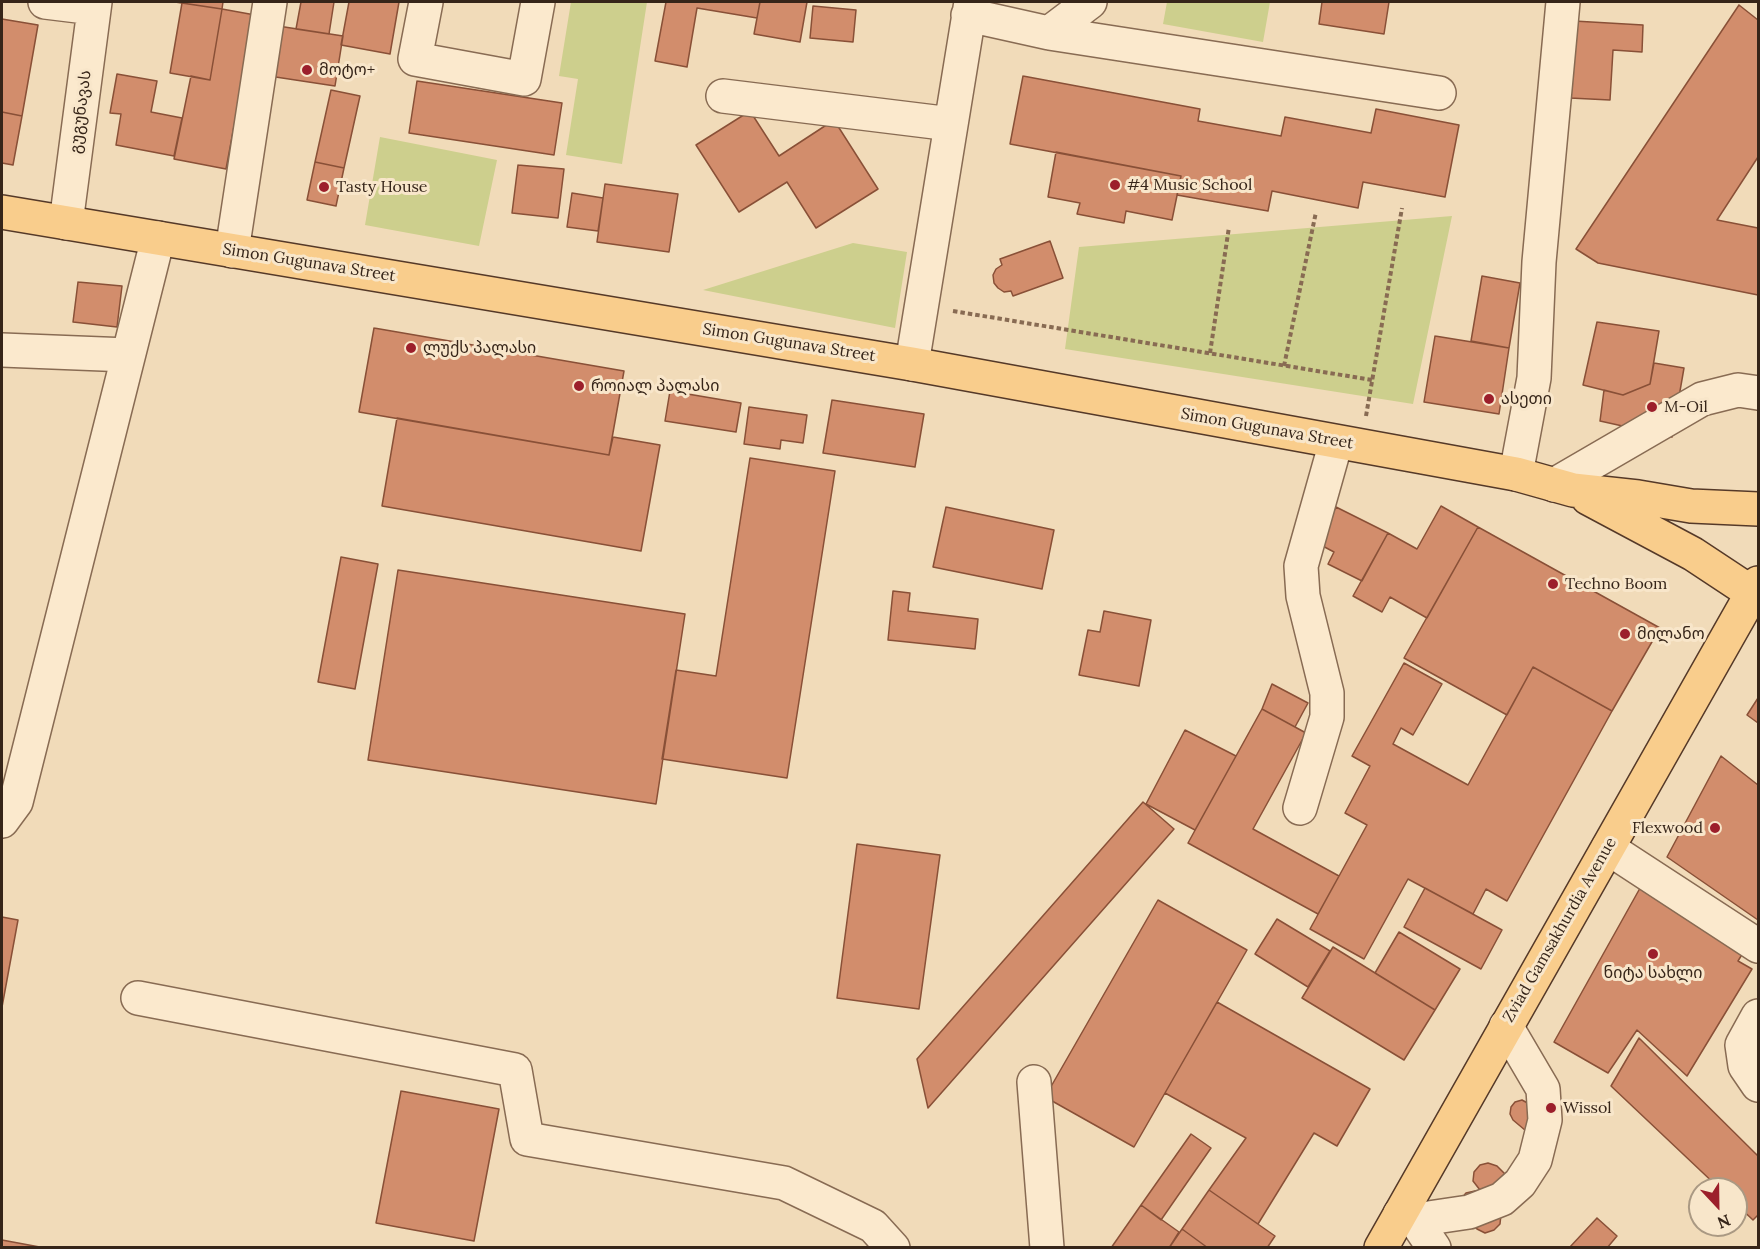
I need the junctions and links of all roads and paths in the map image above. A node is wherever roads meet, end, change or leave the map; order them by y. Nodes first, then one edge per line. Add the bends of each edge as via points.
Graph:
1 (45, 2) edge
2 (270, 2) edge
3 (426, 2) edge
4 (538, 2) edge
5 (1090, 2) edge
6 (1563, 2) edge
7 (94, 5) edge
8 (969, 8) edge
9 (1049, 33) junction
10 (1439, 93) dead end
11 (723, 96) dead end
12 (951, 124) junction
13 (1402, 208) dead end
14 (2, 212) edge
15 (1316, 212) dead end
16 (66, 223) junction
17 (1229, 227) dead end
18 (158, 238) junction
19 (232, 250) junction
20 (921, 306) junction
21 (2, 350) edge
22 (1210, 353) junction
23 (128, 355) junction
24 (912, 364) junction
25 (1284, 366) junction
26 (1372, 380) junction
27 (1758, 393) edge
28 (1349, 444) junction
29 (1516, 474) junction
30 (1564, 487) junction
31 (1758, 509) edge
32 (1755, 588) edge
33 (1300, 808) dead end
34 (2, 821) edge
35 (1608, 848) junction
36 (1758, 945) edge
37 (138, 998) dead end
38 (1758, 1016) edge
39 (1506, 1026) junction
40 (1034, 1082) dead end
41 (1758, 1085) edge
42 (1408, 1217) junction
43 (893, 1248) edge
44 (1047, 1248) edge
45 (1381, 1248) edge
46 (1434, 1248) edge

1 - 7 street
2 - 19 street
3 - 4 street via 415,59 524,79
5 - 9 street
6 - 29 street via 1539,262 1534,378
7 - 16 street, გუგუნავას
8 - 9 street
8 - 12 street
9 - 10 street
11 - 12 street
12 - 20 street
13 - 26 path
14 - 16 main road, Simon Gugunava Street
15 - 25 path
16 - 18 main road, Simon Gugunava Street
17 - 22 path
18 - 19 main road, Simon Gugunava Street
18 - 23 street
19 - 24 main road, Simon Gugunava Street
20 - 22 path
20 - 24 street
21 - 23 street
22 - 25 path
23 - 34 street via 16,802
24 - 28 main road, Simon Gugunava Street
25 - 26 path
26 - 28 path
27 - 30 street via 1738,390 1702,399
28 - 29 main road, Simon Gugunava Street
28 - 33 street via 1302,566 1303,596 1327,693 1327,717
29 - 30 main road, Simon Gugunava Street
30 - 31 main road, Simon Gugunava Street via 1691,506
30 - 32 main road, Simon Gugunava Street
32 - 35 main road, Zviad Gamsakhurdia Avenue
35 - 36 street
35 - 39 main road, Zviad Gamsakhurdia Avenue
37 - 43 street via 515,1070 527,1139 784,1183 873,1226
38 - 41 street via 1742,1044 1745,1066
39 - 42 main road, Zviad Gamsakhurdia Avenue
39 - 42 street via 1543,1089 1545,1120 1535,1160 1520,1183 1502,1199 1469,1212
40 - 44 street
42 - 45 main road, Zviad Gamsakhurdia Avenue
42 - 46 street

